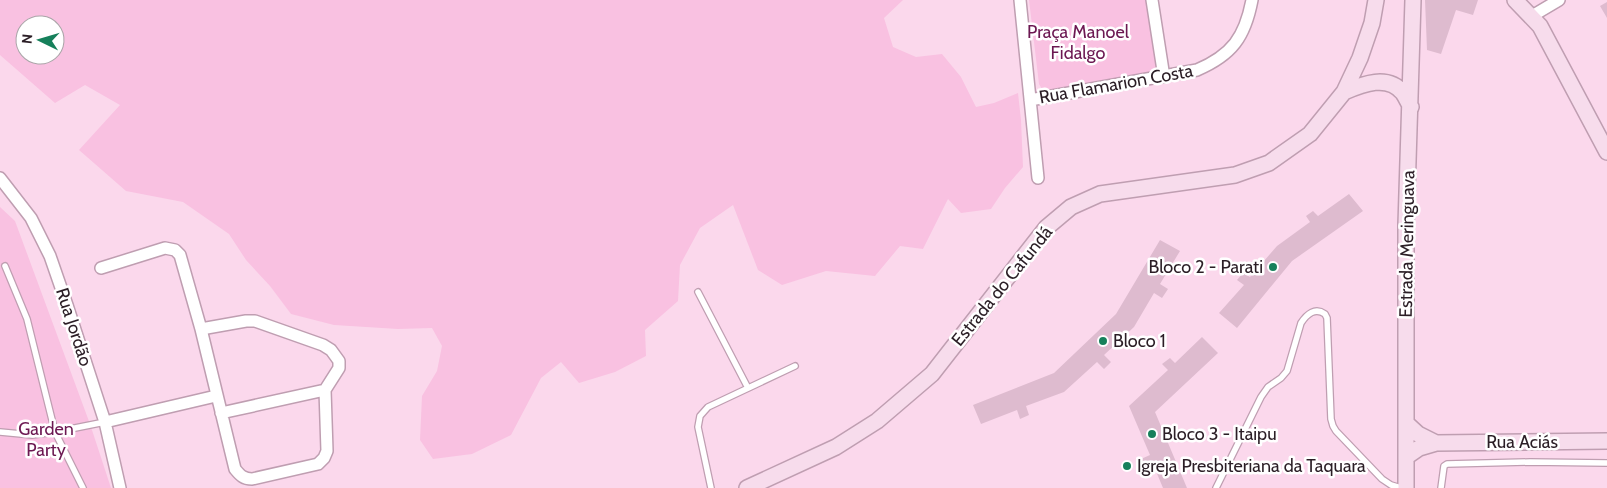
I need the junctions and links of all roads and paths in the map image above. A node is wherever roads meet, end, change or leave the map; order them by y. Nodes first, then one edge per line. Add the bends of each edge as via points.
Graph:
1 (1020, 0) edge
2 (1152, 0) edge
3 (1252, 0) edge
4 (1376, 0) edge
5 (1413, 0) edge
6 (1515, 0) edge
7 (1559, 0) edge
8 (1532, 16) junction
9 (1164, 77) junction
10 (1344, 92) junction
11 (1030, 100) junction
12 (1411, 107) junction
13 (1607, 152) edge
14 (0, 178) edge
15 (1038, 178) dead end
16 (5, 266) dead end
17 (101, 268) dead end
18 (698, 292) dead end
19 (201, 329) junction
20 (795, 366) dead end
21 (748, 388) junction
22 (325, 390) junction
23 (216, 396) junction
24 (221, 413) junction
25 (105, 422) junction
26 (1406, 423) junction
27 (0, 432) edge
28 (55, 432) junction
29 (1607, 441) edge
30 (1436, 443) junction
31 (1406, 457) junction
32 (1607, 463) edge
33 (83, 488) edge
34 (120, 488) edge
35 (711, 488) edge
36 (747, 488) edge
37 (1216, 488) edge
38 (1402, 488) edge
39 (1406, 488) edge
40 (1441, 488) edge

1 - 11 street
2 - 9 street
3 - 9 street, Rua Flamarion Costa via 1249,18 1230,50 1214,63 1197,70
4 - 10 main road, Estrada do Cafundá via 1360,58
5 - 12 main road, Estrada Meringuava
6 - 8 main road
7 - 8 street
8 - 13 main road
9 - 11 street, Rua Flamarion Costa
10 - 12 main road via 1367,83 1382,82 1395,86
10 - 36 main road, Estrada do Cafundá via 1310,134 1269,162 1235,175 1100,194 1071,207 1046,228 932,374 878,421 836,447
11 - 15 street
12 - 26 main road, Estrada Meringuava via 1406,225
14 - 25 street, Rua Jordão via 30,218 50,256
16 - 28 lane via 27,319
17 - 19 street via 165,248 175,250 180,255
18 - 21 lane
19 - 22 street via 255,321 323,345 335,355 339,368
19 - 23 street
20 - 21 lane
21 - 35 lane via 708,407 700,416 698,427
22 - 24 street
22 - 24 street via 327,451 324,458 318,464 252,480 240,476 235,469
23 - 24 street
23 - 25 street
25 - 28 lane
25 - 34 street, Rua Jordão
26 - 30 main road
26 - 31 main road, Estrada Meringuava
27 - 28 lane
28 - 33 lane
29 - 30 main road, Rua Aciás
30 - 31 main road, Rua Aciás via 1419,448
31 - 39 main road, Estrada Meringuava
32 - 40 lane via 1447,464 1442,469
37 - 38 lane via 1261,397 1287,371 1301,323 1311,312 1318,311 1326,314 1327,318 1333,426 1382,479

